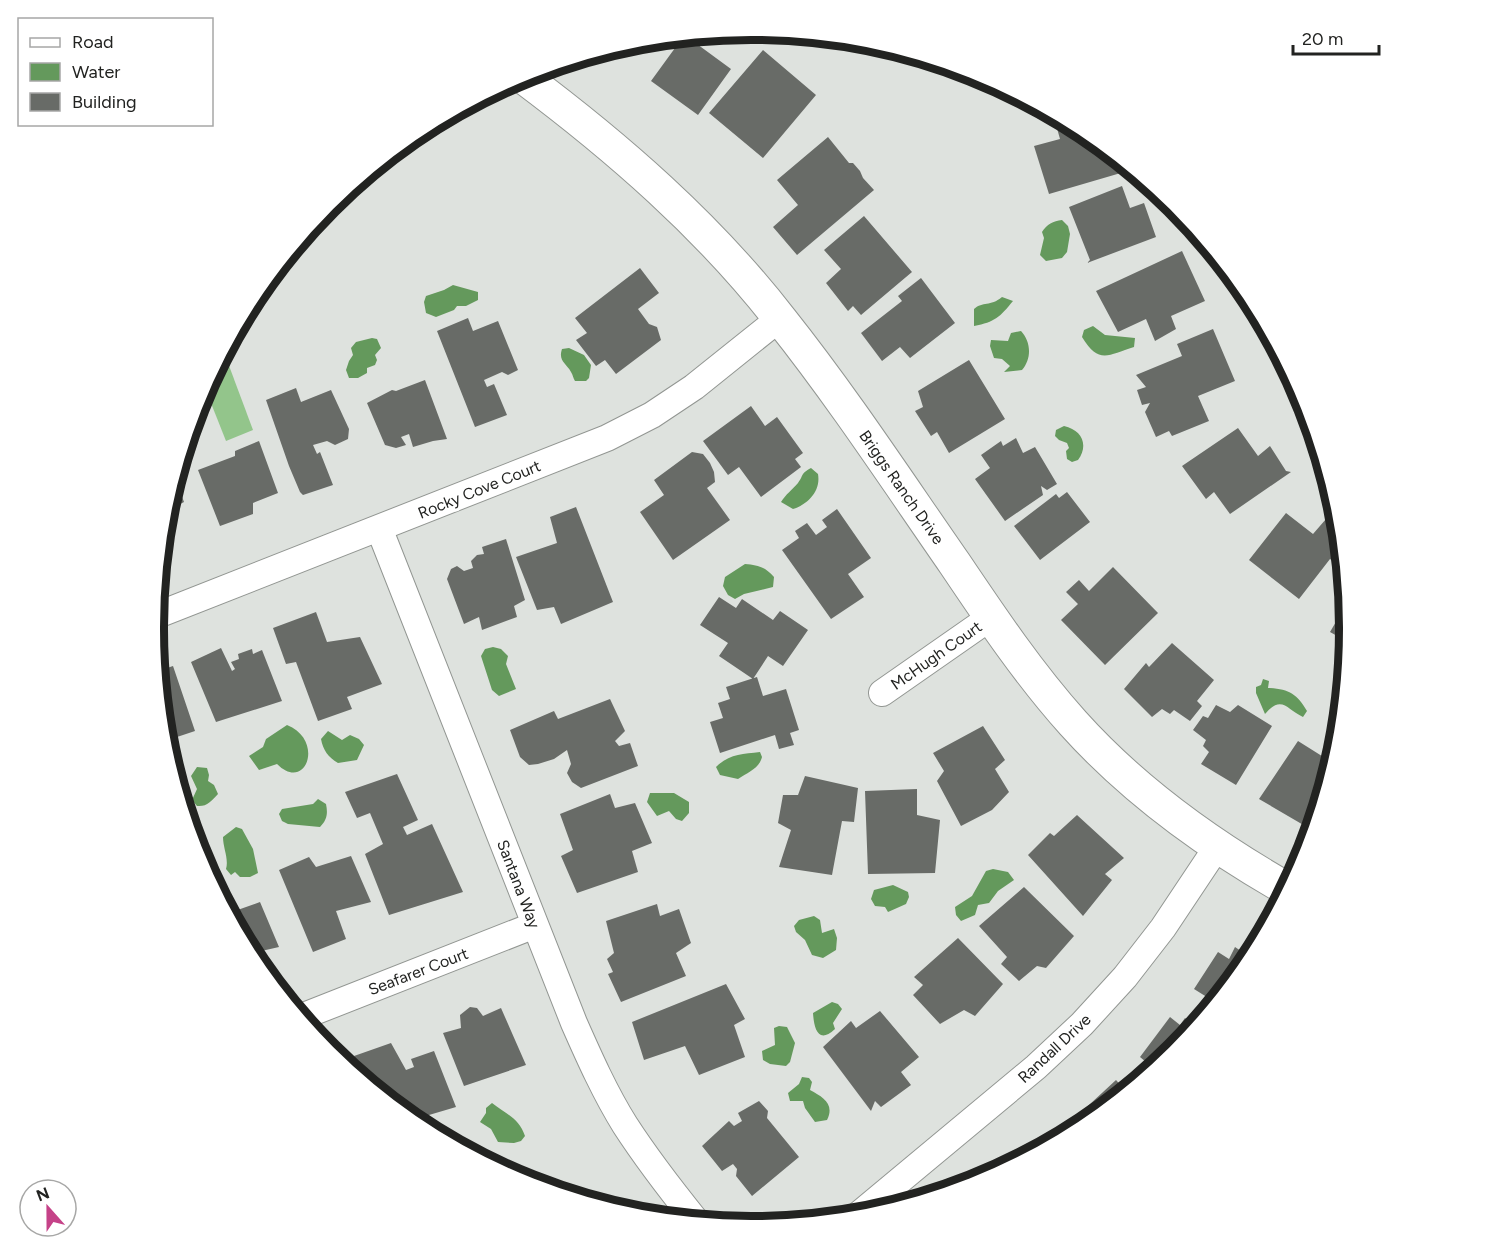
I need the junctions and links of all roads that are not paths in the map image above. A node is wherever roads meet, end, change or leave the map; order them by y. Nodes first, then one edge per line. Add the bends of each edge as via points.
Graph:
1 (532, 83) edge
2 (780, 318) junction
3 (379, 528) junction
4 (164, 612) edge
5 (991, 617) junction
6 (882, 693) dead end
7 (1217, 847) junction
8 (1280, 885) edge
9 (535, 925) junction
10 (309, 1014) edge
11 (872, 1202) edge
12 (688, 1211) edge

1 - 2 street, Briggs Ranch Drive via 662,190
2 - 3 street, Rocky Cove Court via 694,387 634,424
2 - 5 street, Briggs Ranch Drive via 846,406
3 - 4 street, Rocky Cove Court
3 - 9 street, Santana Way
5 - 6 street, McHugh Court
5 - 7 street, Briggs Ranch Drive via 1075,725 1136,784
7 - 8 street, Briggs Ranch Drive
7 - 11 street, Randall Drive via 1163,928 1082,1024 1036,1068
9 - 10 street, Seafarer Court
9 - 12 street, Santana Way via 592,1064 624,1124

